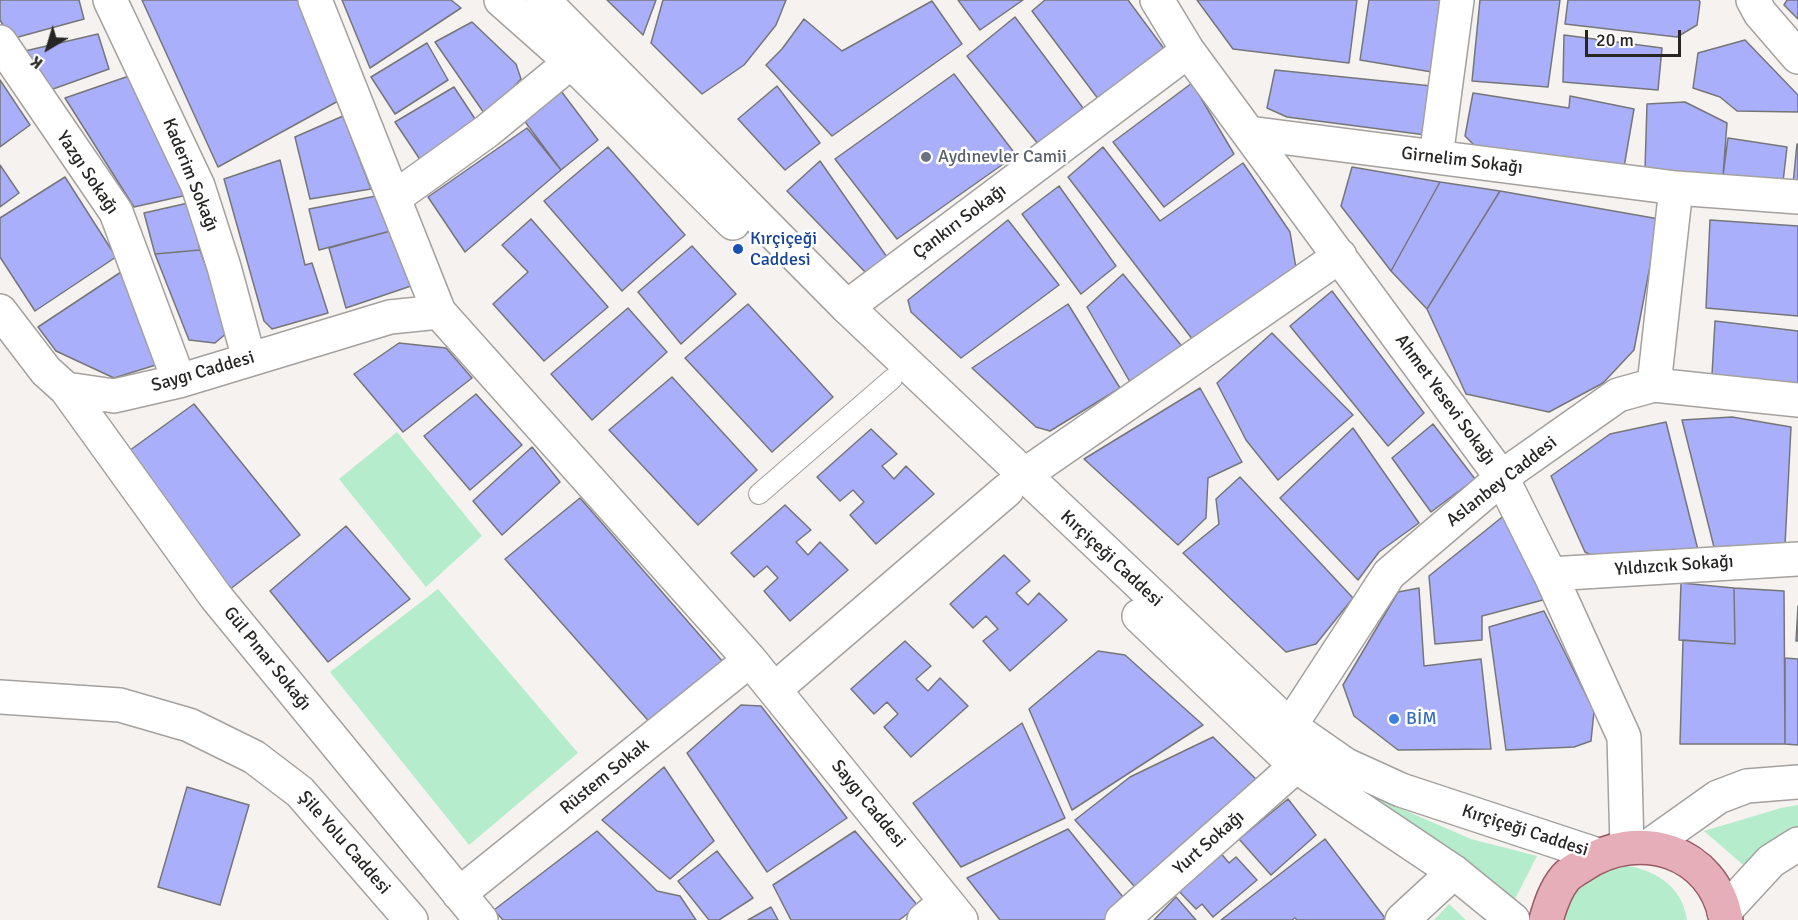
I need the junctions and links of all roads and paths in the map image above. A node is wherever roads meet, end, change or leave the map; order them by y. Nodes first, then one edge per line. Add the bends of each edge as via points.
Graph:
1 (110, 0) edge
2 (315, 0) edge
3 (501, 0) edge
4 (543, 0) edge
5 (1157, 0) edge
6 (1457, 0) edge
7 (1753, 0) edge
8 (0, 42) edge
9 (1188, 51) junction
10 (1798, 57) edge
11 (571, 62) junction
12 (1248, 134) junction
13 (1436, 157) junction
14 (1676, 188) junction
15 (1798, 197) edge
16 (394, 198) junction
17 (1340, 256) junction
18 (847, 307) junction
19 (0, 311) edge
20 (439, 312) junction
21 (249, 359) junction
22 (891, 379) junction
23 (179, 381) junction
24 (1654, 385) junction
25 (66, 389) junction
26 (1798, 400) edge
27 (1502, 478) junction
28 (1015, 483) junction
29 (759, 494) dead end
30 (1798, 559) edge
31 (1550, 574) junction
32 (750, 660) junction
33 (775, 689) junction
34 (0, 697) edge
35 (1290, 726) junction
36 (1296, 766) junction
37 (1798, 782) edge
38 (1798, 844) edge
39 (1625, 849) junction
40 (1454, 872) junction
41 (459, 894) junction
42 (944, 914) edge
43 (1725, 916) edge
44 (411, 920) edge
45 (481, 920) edge
46 (1122, 920) edge
47 (1402, 920) edge
48 (1513, 920) edge
49 (1546, 920) edge

1 - 21 street, Kaderim Sokağı via 198,186
2 - 16 street
3 - 11 street, Kırçiçeği Caddesi
4 - 18 street, Kırçiçeği Caddesi
5 - 9 street, Ahmet Yesevi Sokağı
6 - 13 street
7 - 10 street
8 - 23 street, Yazgı Sokağı via 116,212
9 - 12 street, Ahmet Yesevi Sokağı
9 - 18 street, Çankırı Sokağı
11 - 16 street via 487,131
11 - 22 street, Kırçiçeği Caddesi
12 - 13 street, Girnelim Sokağı
12 - 17 street, Ahmet Yesevi Sokağı
13 - 14 street, Girnelim Sokağı
14 - 15 street, Girnelim Sokağı
14 - 24 street
16 - 20 street
17 - 27 street, Ahmet Yesevi Sokağı
17 - 28 street
18 - 28 street, Kırçiçeği Caddesi
19 - 25 street via 46,371
20 - 21 street, Saygı Caddesi via 390,317
20 - 32 street, Saygı Caddesi
21 - 23 street, Saygı Caddesi
22 - 28 street, Kırçiçeği Caddesi
22 - 29 lane
23 - 25 street, Saygı Caddesi via 114,396
24 - 26 street, Aslanbey Caddesi
24 - 27 street, Aslanbey Caddesi via 1618,395
25 - 41 street, Gül Pınar Sokağı via 216,597
27 - 31 street, Ahmet Yesevi Sokağı
27 - 35 street, Aslanbey Caddesi via 1389,574
28 - 33 street
28 - 35 street, Kırçiçeği Caddesi
28 - 36 street, Kırçiçeği Caddesi
30 - 31 street, Yıldızcık Sokağı
31 - 39 street, Ahmet Yesevi Sokağı via 1624,737
32 - 33 street, Saygı Caddesi
32 - 41 street, Rüstem Sokak
33 - 42 street, Saygı Caddesi
34 - 44 street, Şile Yolu Caddesi via 120,705 189,724 254,757 300,792
35 - 39 street, Kırçiçeği Caddesi via 1346,765 1401,790
36 - 40 street, Kırçiçeği Caddesi
36 - 46 street, Yurt Sokağı
37 - 39 street via 1747,786 1718,797
38 - 43 street via 1772,861
39 - 43 main road via 1670,851 1690,862 1711,884
39 - 49 main road via 1565,878 1551,901
40 - 47 street
40 - 48 street, Kırçiçeği Caddesi
41 - 45 street, Gül Pınar Sokağı

